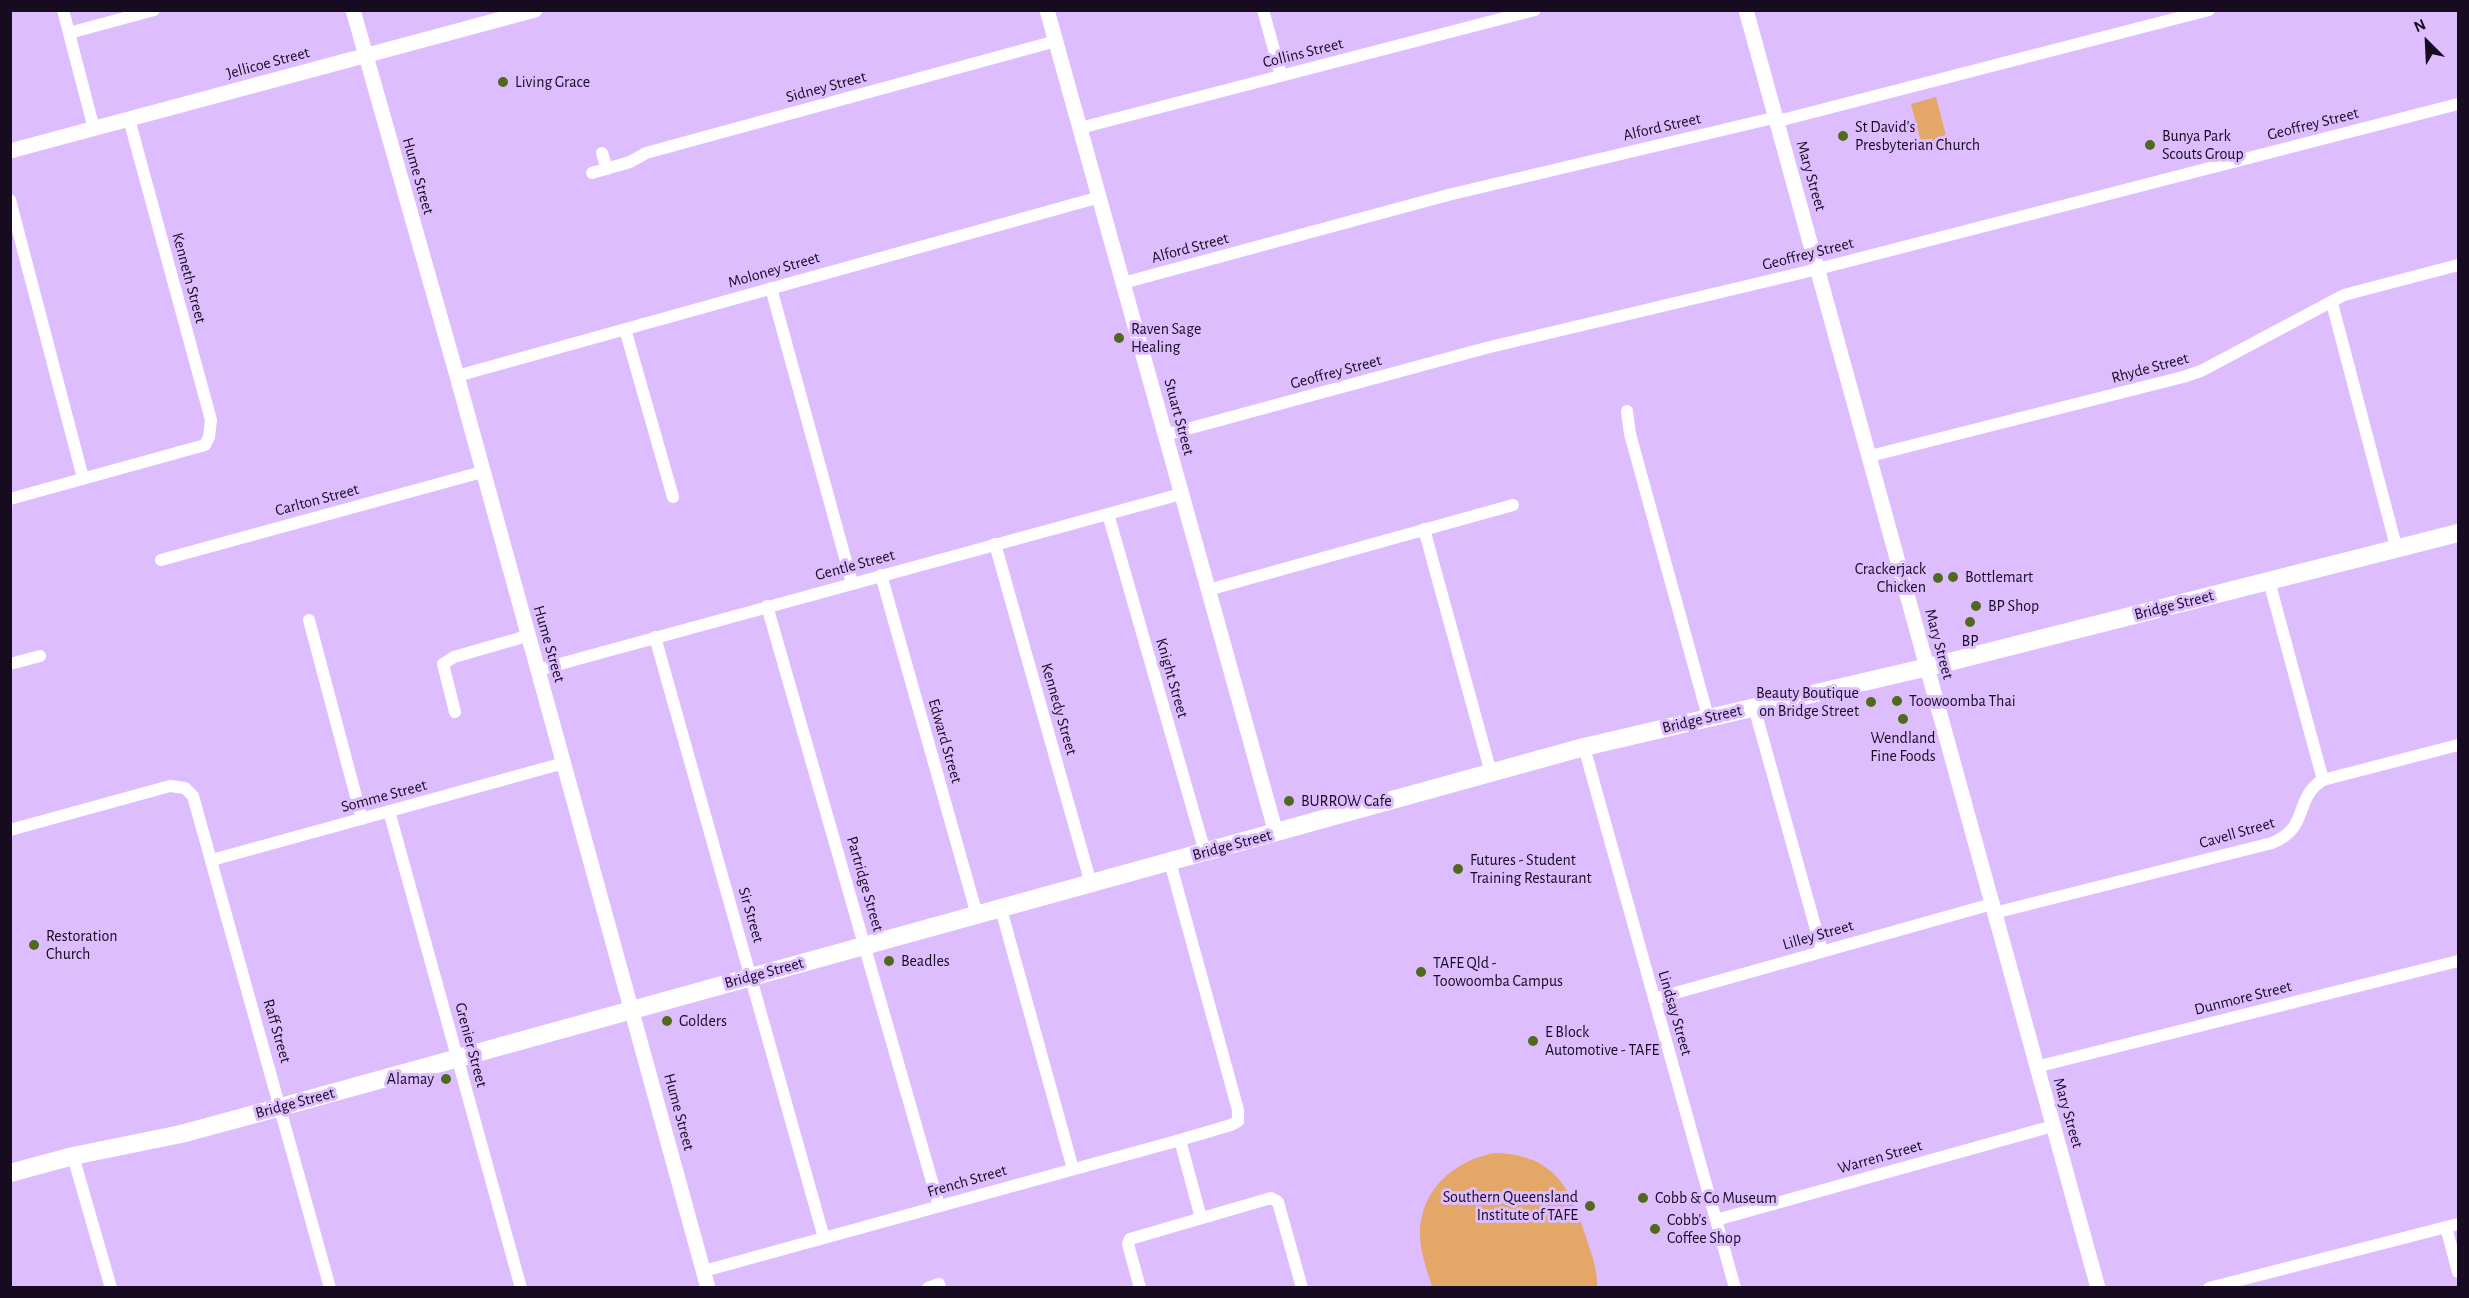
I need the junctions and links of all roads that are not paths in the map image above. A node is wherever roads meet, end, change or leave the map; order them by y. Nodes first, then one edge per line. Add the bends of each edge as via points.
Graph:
1 (63, 10) edge
2 (154, 10) edge
3 (353, 10) edge
4 (535, 10) edge
5 (1047, 10) edge
6 (1263, 10) edge
7 (1535, 10) edge
8 (1746, 10) edge
9 (2209, 10) edge
10 (1515, 13) edge
11 (69, 33) junction
12 (1056, 41) junction
13 (366, 56) junction
14 (1281, 75) junction
15 (2458, 104) edge
16 (129, 119) junction
17 (1776, 119) junction
18 (1080, 128) junction
19 (94, 129) junction
20 (10, 151) edge
21 (602, 153) dead end
22 (607, 169) junction
23 (592, 173) dead end
24 (1100, 197) junction
25 (10, 200) edge
26 (2458, 265) edge
27 (1818, 269) junction
28 (1123, 283) junction
29 (771, 288) junction
30 (2332, 303) junction
31 (625, 329) junction
32 (457, 376) junction
33 (1627, 411) dead end
34 (1165, 435) junction
35 (1870, 456) junction
36 (482, 472) junction
37 (83, 478) junction
38 (1182, 494) junction
39 (673, 497) dead end
40 (10, 499) edge
41 (1513, 505) dead end
42 (1108, 514) junction
43 (1424, 529) junction
44 (2458, 533) edge
45 (995, 544) junction
46 (2397, 550) junction
47 (161, 560) dead end
48 (881, 575) junction
49 (2269, 581) junction
50 (852, 583) junction
51 (1209, 590) junction
52 (767, 606) junction
53 (309, 620) dead end
54 (527, 636) junction
55 (655, 637) junction
56 (40, 656) dead end
57 (10, 664) edge
58 (1927, 667) junction
59 (538, 670) junction
60 (1754, 707) junction
61 (455, 712) dead end
62 (1708, 717) junction
63 (2458, 745) edge
64 (1584, 747) junction
65 (564, 763) junction
66 (1491, 773) junction
67 (2323, 780) junction
68 (389, 811) junction
69 (362, 819) junction
70 (10, 830) edge
71 (1276, 833) junction
72 (1205, 852) junction
73 (212, 860) junction
74 (1170, 862) junction
75 (1091, 884) junction
76 (1993, 908) junction
77 (1001, 909) junction
78 (977, 915) junction
79 (865, 946) junction
80 (1822, 951) junction
81 (2458, 961) edge
82 (751, 977) junction
83 (1654, 999) junction
84 (632, 1010) junction
85 (458, 1058) junction
86 (2036, 1066) junction
87 (281, 1107) junction
88 (2053, 1126) junction
89 (1180, 1140) junction
90 (73, 1156) junction
91 (1073, 1169) junction
92 (10, 1173) edge
93 (939, 1206) junction
94 (1201, 1218) junction
95 (1716, 1220) junction
96 (2458, 1224) edge
97 (2446, 1227) junction
98 (824, 1238) junction
99 (704, 1271) junction
100 (2458, 1272) edge
101 (111, 1287) edge
102 (330, 1287) edge
103 (521, 1287) edge
104 (708, 1287) edge
105 (927, 1287) edge
106 (940, 1287) edge
107 (1140, 1287) edge
108 (1302, 1287) edge
109 (1735, 1287) edge
110 (2098, 1287) edge
111 (2208, 1287) edge

1 - 11 street
2 - 11 street
3 - 13 street, Hume Street
4 - 13 street, Jellicoe Street
5 - 12 street, Stuart Street
6 - 14 street
7 - 10 street, Collins Street
8 - 17 street, Mary Street
9 - 17 street, Alford Street
10 - 14 street, Collins Street
11 - 19 street
12 - 18 street, Stuart Street
12 - 22 street, Sidney Street via 646,153
13 - 16 street, Jellicoe Street
13 - 32 street, Hume Street
14 - 18 street, Collins Street
15 - 27 street, Geoffrey Street
16 - 19 street, Jellicoe Street
16 - 37 street, Kenneth Street via 210,420 209,437 205,446
17 - 27 street, Mary Street
17 - 28 street, Alford Street via 1448,195
18 - 24 street, Stuart Street
19 - 20 street, Jellicoe Street
21 - 22 street
22 - 23 street, Sidney Street
24 - 28 street, Stuart Street
24 - 29 street, Moloney Street
25 - 37 street
26 - 30 street, Rhyde Street via 2354,292
27 - 34 street, Geoffrey Street via 1486,348
27 - 35 street, Mary Street
28 - 34 street, Stuart Street
29 - 31 street, Moloney Street
29 - 50 street
30 - 35 street, Rhyde Street via 2183,377
30 - 46 street
31 - 32 street, Moloney Street
31 - 39 street
32 - 36 street, Hume Street
33 - 62 street
34 - 38 street, Stuart Street
35 - 58 street, Mary Street
36 - 47 street, Carlton Street
36 - 54 street, Hume Street
37 - 40 street
38 - 42 street, Gentle Street
38 - 51 street, Stuart Street
41 - 43 street
42 - 45 street, Gentle Street
42 - 72 street, Knight Street
43 - 51 street
43 - 66 street
44 - 46 main road, Bridge Street
45 - 48 street, Gentle Street
45 - 75 street, Kennedy Street
46 - 49 main road, Bridge Street
48 - 50 street, Gentle Street
48 - 78 street, Edward Street
49 - 58 main road, Bridge Street
49 - 67 street
50 - 52 street, Gentle Street
51 - 71 street, Stuart Street
52 - 55 street, Gentle Street
52 - 79 street, Partridge Street
53 - 69 street
54 - 59 street, Hume Street
54 - 61 street via 454,657 443,664
55 - 59 street, Gentle Street
55 - 82 street, Sir Street
56 - 57 street
58 - 60 main road, Bridge Street
58 - 76 street, Mary Street
59 - 65 street, Hume Street
60 - 62 main road, Bridge Street
60 - 80 street
62 - 64 main road, Bridge Street
63 - 67 street
64 - 66 main road, Bridge Street
64 - 83 street, Lindsay Street
65 - 68 street, Somme Street
65 - 84 street, Hume Street
66 - 71 main road, Bridge Street
67 - 76 street, Cavell Street via 2308,793 2297,824 2283,838
68 - 69 street, Somme Street
68 - 85 street, Grenier Street
69 - 73 street, Somme Street
70 - 73 street, Raff Street via 170,786 185,788 195,800
71 - 72 main road, Bridge Street
72 - 74 main road, Bridge Street
73 - 87 street, Raff Street
74 - 75 main road, Bridge Street
74 - 89 street, French Street via 1238,1110 1238,1121 1231,1125
75 - 77 main road, Bridge Street
76 - 80 street, Lilley Street
76 - 86 street, Mary Street
77 - 78 main road, Bridge Street
77 - 91 street
78 - 79 main road, Bridge Street
79 - 82 main road, Bridge Street
79 - 93 street, Partridge Street
80 - 83 street, Lilley Street
81 - 86 street, Dunmore Street
82 - 84 main road, Bridge Street
82 - 98 street, Sir Street
83 - 95 street, Lindsay Street
84 - 85 main road, Bridge Street
84 - 99 street, Hume Street
85 - 87 main road, Bridge Street
85 - 103 street, Grenier Street
86 - 88 street, Mary Street
87 - 90 main road, Bridge Street via 173,1136
87 - 102 street, Raff Street
88 - 95 street, Warren Street
88 - 110 street, Mary Street
89 - 91 street, French Street
89 - 94 street
90 - 92 main road, Bridge Street
90 - 101 street
91 - 93 street, French Street
93 - 98 street, French Street
94 - 107 street via 1130,1239
94 - 108 street via 1275,1198
95 - 109 street, Lindsay Street
96 - 97 street
97 - 100 street
97 - 111 street
98 - 99 street, French Street
99 - 104 street, Hume Street
105 - 106 street

